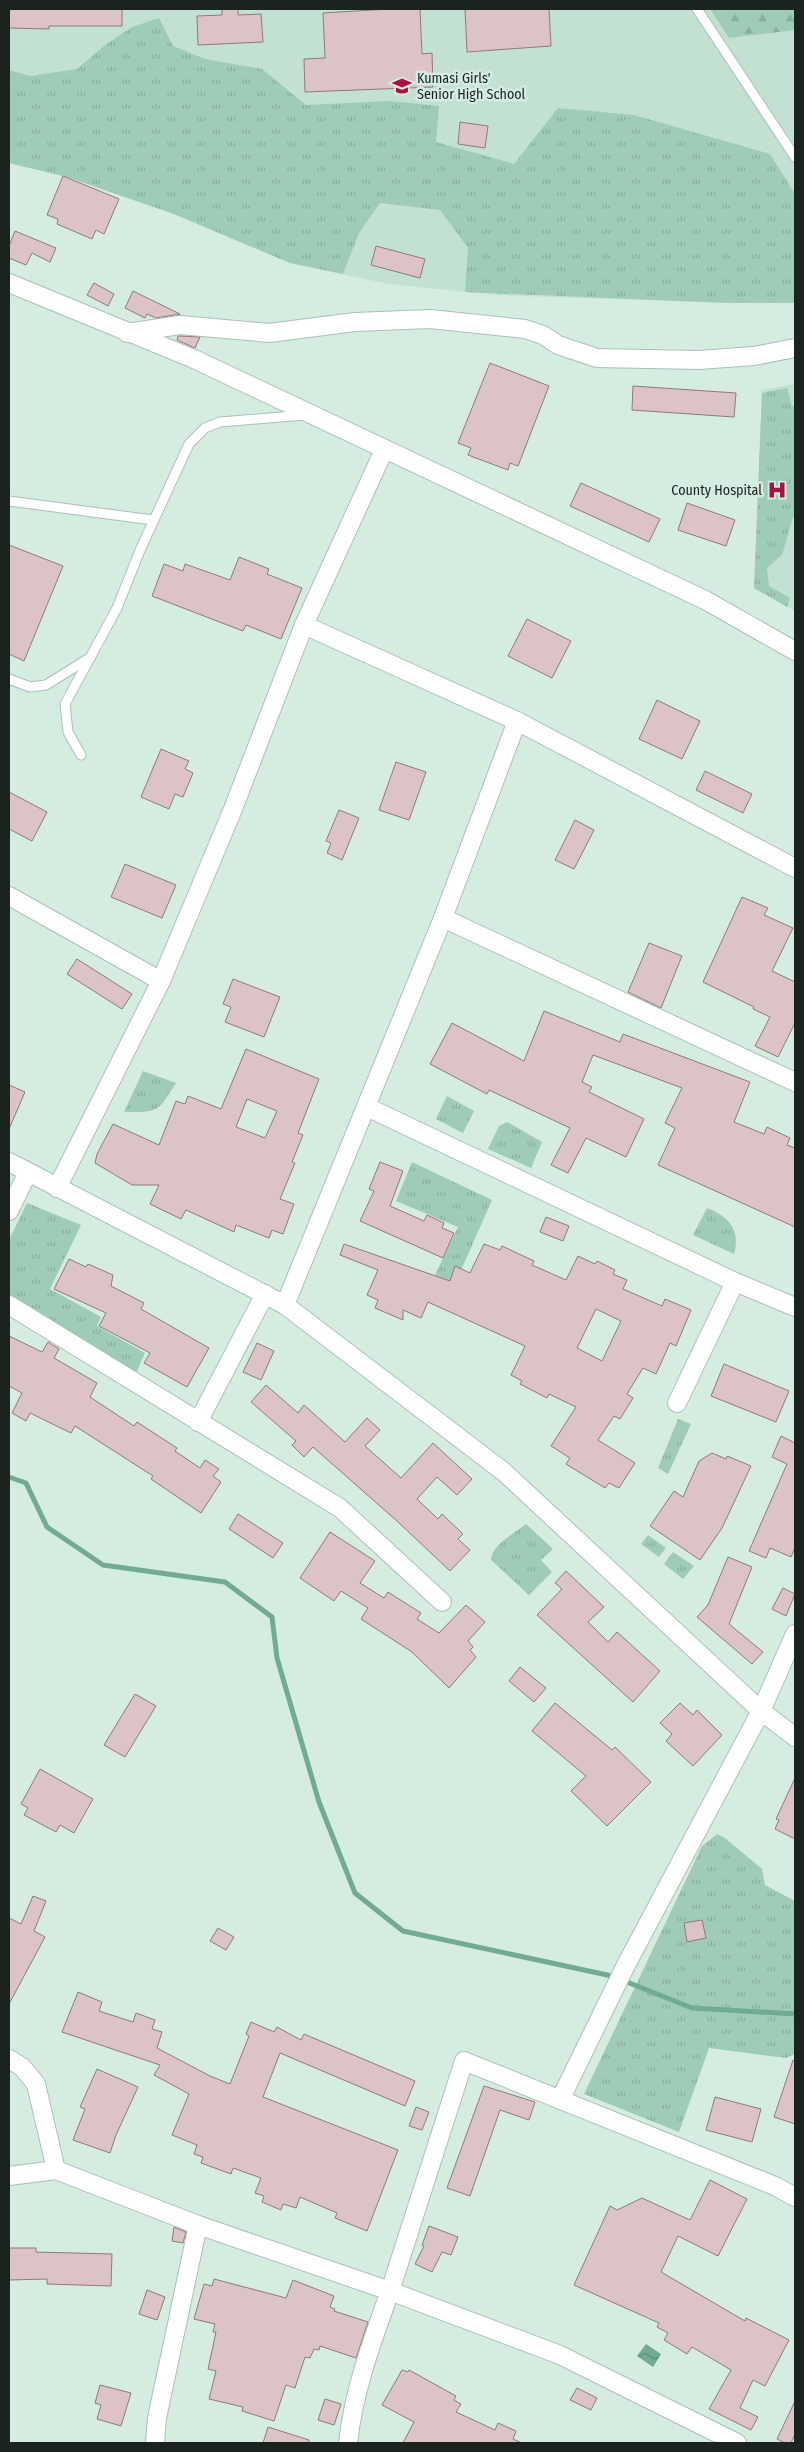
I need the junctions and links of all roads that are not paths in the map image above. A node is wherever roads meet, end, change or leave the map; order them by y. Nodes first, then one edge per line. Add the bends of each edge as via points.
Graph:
1 (697, 9) edge
2 (795, 157) edge
3 (9, 283) edge
4 (126, 333) junction
5 (795, 348) edge
6 (310, 414) junction
7 (384, 450) junction
8 (9, 501) edge
9 (153, 520) junction
10 (304, 625) junction
11 (795, 651) edge
12 (91, 656) junction
13 (9, 680) edge
14 (517, 721) junction
15 (81, 756) dead end
16 (795, 868) edge
17 (9, 896) edge
18 (443, 918) junction
19 (161, 981) junction
20 (795, 1082) edge
21 (367, 1107) junction
22 (9, 1162) edge
23 (28, 1172) junction
24 (57, 1188) junction
25 (9, 1211) edge
26 (735, 1282) junction
27 (265, 1294) junction
28 (9, 1305) edge
29 (285, 1305) junction
30 (795, 1307) edge
31 (677, 1403) dead end
32 (198, 1422) junction
33 (442, 1602) dead end
34 (795, 1634) edge
35 (761, 1712) junction
36 (795, 1737) edge
37 (9, 2059) edge
38 (560, 2100) junction
39 (56, 2170) junction
40 (9, 2176) edge
41 (795, 2197) edge
42 (198, 2225) junction
43 (390, 2291) junction
44 (155, 2443) edge
45 (348, 2443) edge
46 (737, 2443) edge

1 - 2 lane
3 - 4 street
4 - 5 street via 180,325 269,333 355,322 430,319 524,330 597,358 699,360 754,356
4 - 6 street via 194,360
6 - 7 street
6 - 9 lane via 220,422 205,428 189,444
7 - 10 street
7 - 11 street via 705,600
8 - 9 lane
9 - 12 lane via 117,608
10 - 14 street
10 - 19 street
12 - 13 lane via 46,685 30,687
12 - 15 lane via 66,704 68,732
14 - 16 street
14 - 18 street
17 - 19 street
18 - 20 street
18 - 21 street
19 - 24 street
21 - 26 street
21 - 29 street
22 - 23 street
23 - 24 street
23 - 25 street
24 - 27 street
26 - 30 street
26 - 31 street
27 - 29 street
27 - 32 street
28 - 32 street
29 - 35 street via 504,1472
32 - 33 street via 340,1508
34 - 35 street
35 - 36 street
35 - 38 street via 626,1965
37 - 39 street via 22,2067 36,2084
38 - 41 street via 775,2186
38 - 43 street via 464,2062
39 - 40 street
39 - 42 street
42 - 43 street
42 - 44 street via 157,2418
43 - 45 street via 352,2408
43 - 46 street via 560,2355

